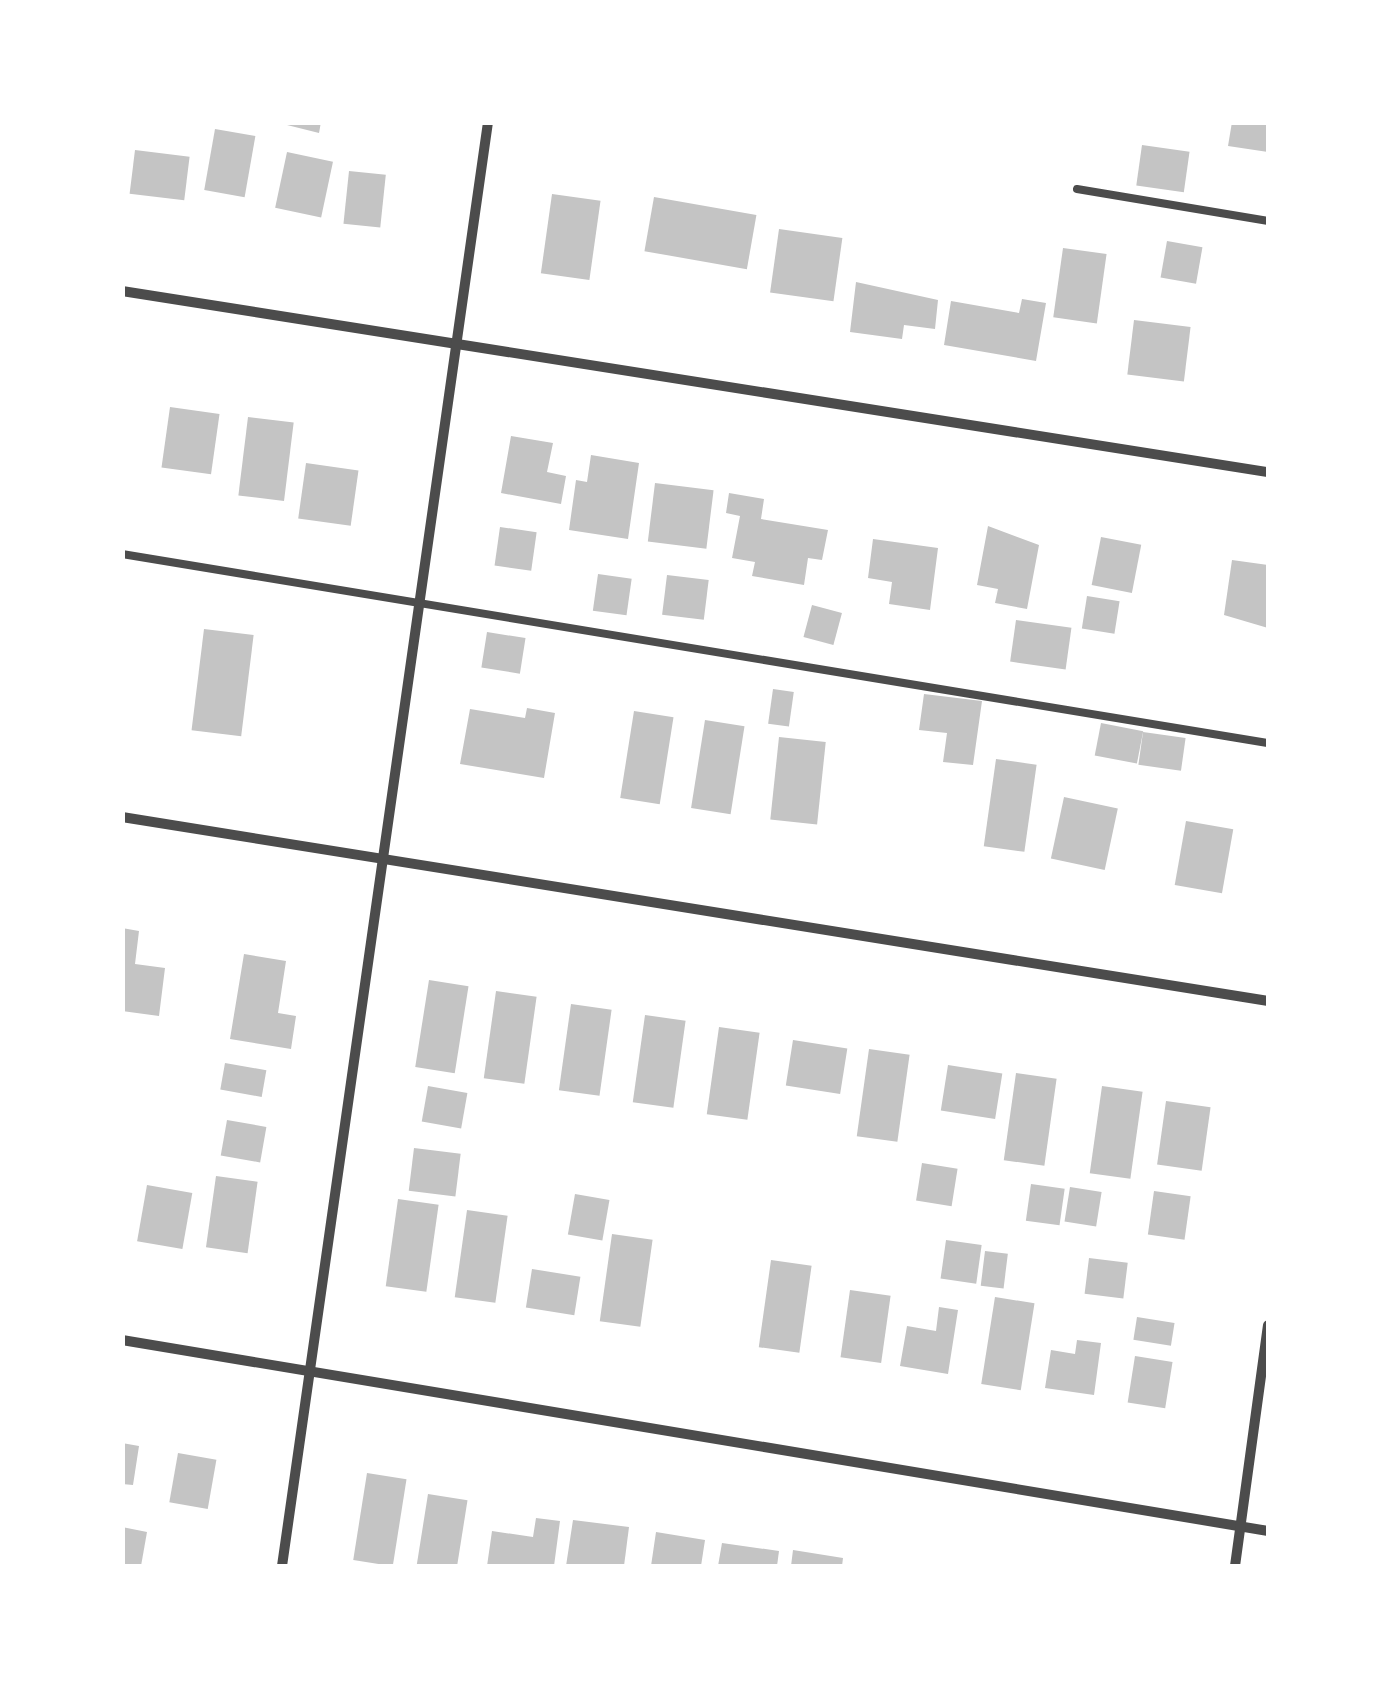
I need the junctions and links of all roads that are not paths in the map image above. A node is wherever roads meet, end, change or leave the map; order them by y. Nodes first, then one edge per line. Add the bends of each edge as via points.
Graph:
1 (488, 122) edge
2 (1076, 190) dead end
3 (1268, 220) edge
4 (122, 292) edge
5 (458, 344) junction
6 (1268, 472) edge
7 (122, 554) edge
8 (422, 602) junction
9 (1268, 743) edge
10 (122, 817) edge
11 (386, 859) junction
12 (1268, 1001) edge
13 (1268, 1324) edge
14 (122, 1340) edge
15 (311, 1371) junction
16 (1240, 1525) junction
17 (1268, 1531) edge
18 (282, 1566) edge
19 (1236, 1566) edge

1 - 5 street
2 - 3 lane
4 - 5 street
5 - 6 street
5 - 8 street
7 - 8 lane
8 - 9 lane
8 - 11 street
10 - 11 street
11 - 12 street
11 - 15 street
13 - 16 street
14 - 15 street
15 - 16 street
15 - 18 street
16 - 17 street
16 - 19 street

